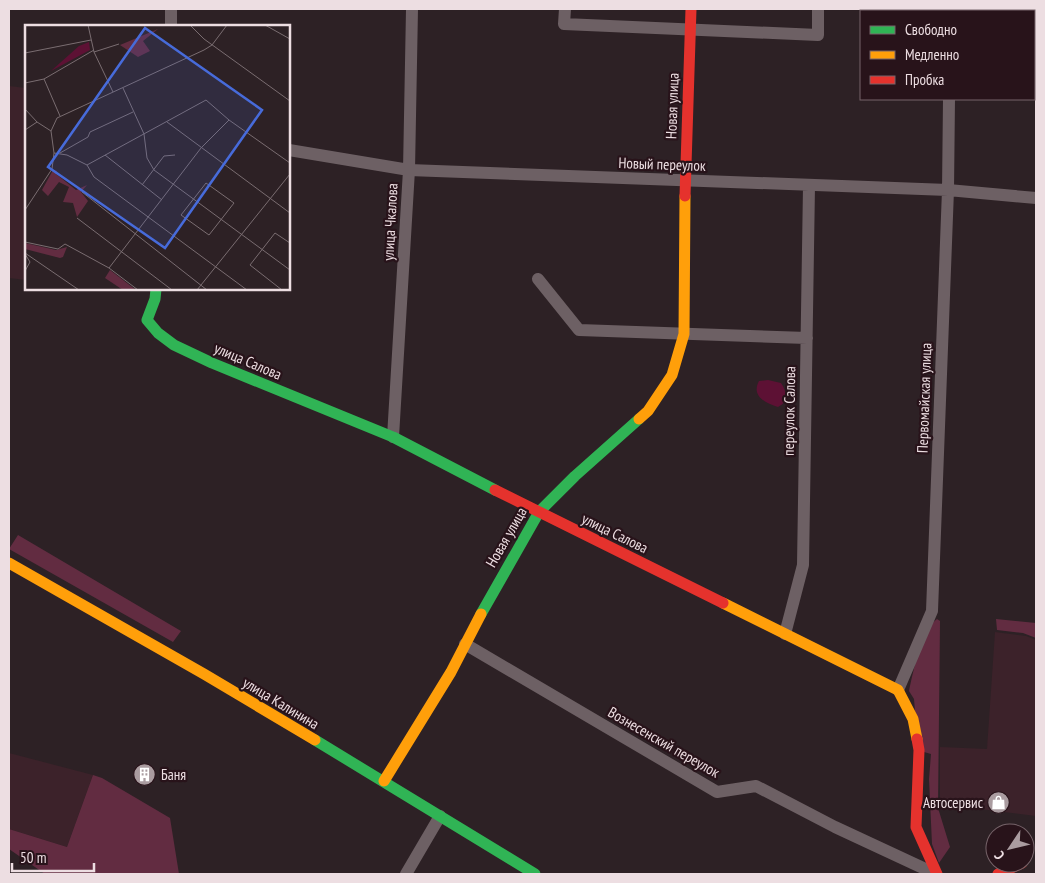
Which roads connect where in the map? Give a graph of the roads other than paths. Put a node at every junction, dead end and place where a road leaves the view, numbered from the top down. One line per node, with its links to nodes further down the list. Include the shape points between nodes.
1 (171, 9): 6 (street)
2 (412, 9): 10 (street, улица Чкалова)
3 (564, 9): 7 (street, via 564,24)
4 (691, 9): 7 (street, Новая улица)
5 (818, 9): 7 (street, via 818,35)
6 (171, 25)
7 (691, 28): 11 (street, Новая улица)
8 (949, 100): 13 (street, Первомайская улица)
9 (290, 150): 10 (street, Новый переулок)
10 (409, 170): 11 (street, Новый переулок); 19 (street, улица Чкалова)
11 (685, 182): 12 (street, Новый переулок); 17 (street, Новая улица)
12 (809, 186): 13 (street, Новый переулок); 18 (street, переулок Салова)
13 (948, 190): 14 (street, Новый переулок); 24 (street, Первомайская улица, via 932,611)
14 (1036, 198)
15 (538, 279): 17 (street, via 579,330)
16 (156, 290): 19 (street, улица Салова, via 147,320 174,345)
17 (684, 334): 18 (street); 20 (street, Новая улица, via 672,375 648,411 574,476)
18 (807, 338): 22 (street, переулок Салова, via 803,565)
19 (393, 437): 20 (street, улица Салова)
20 (539, 512): 22 (street, улица Салова); 23 (street, Новая улица)
21 (9, 563): 25 (street, улица Калинина)
22 (785, 634): 24 (street, улица Салова)
23 (465, 644): 25 (street, Новая улица); 29 (street, Вознесенский переулок, via 717,792 756,786 835,828)
24 (898, 690): 29 (street, via 913,719 919,750 916,827)
25 (384, 781): 26 (street, улица Калинина)
26 (440, 816): 27 (street); 28 (street, улица Калинина)
27 (406, 874)
28 (535, 874)
29 (936, 874)

